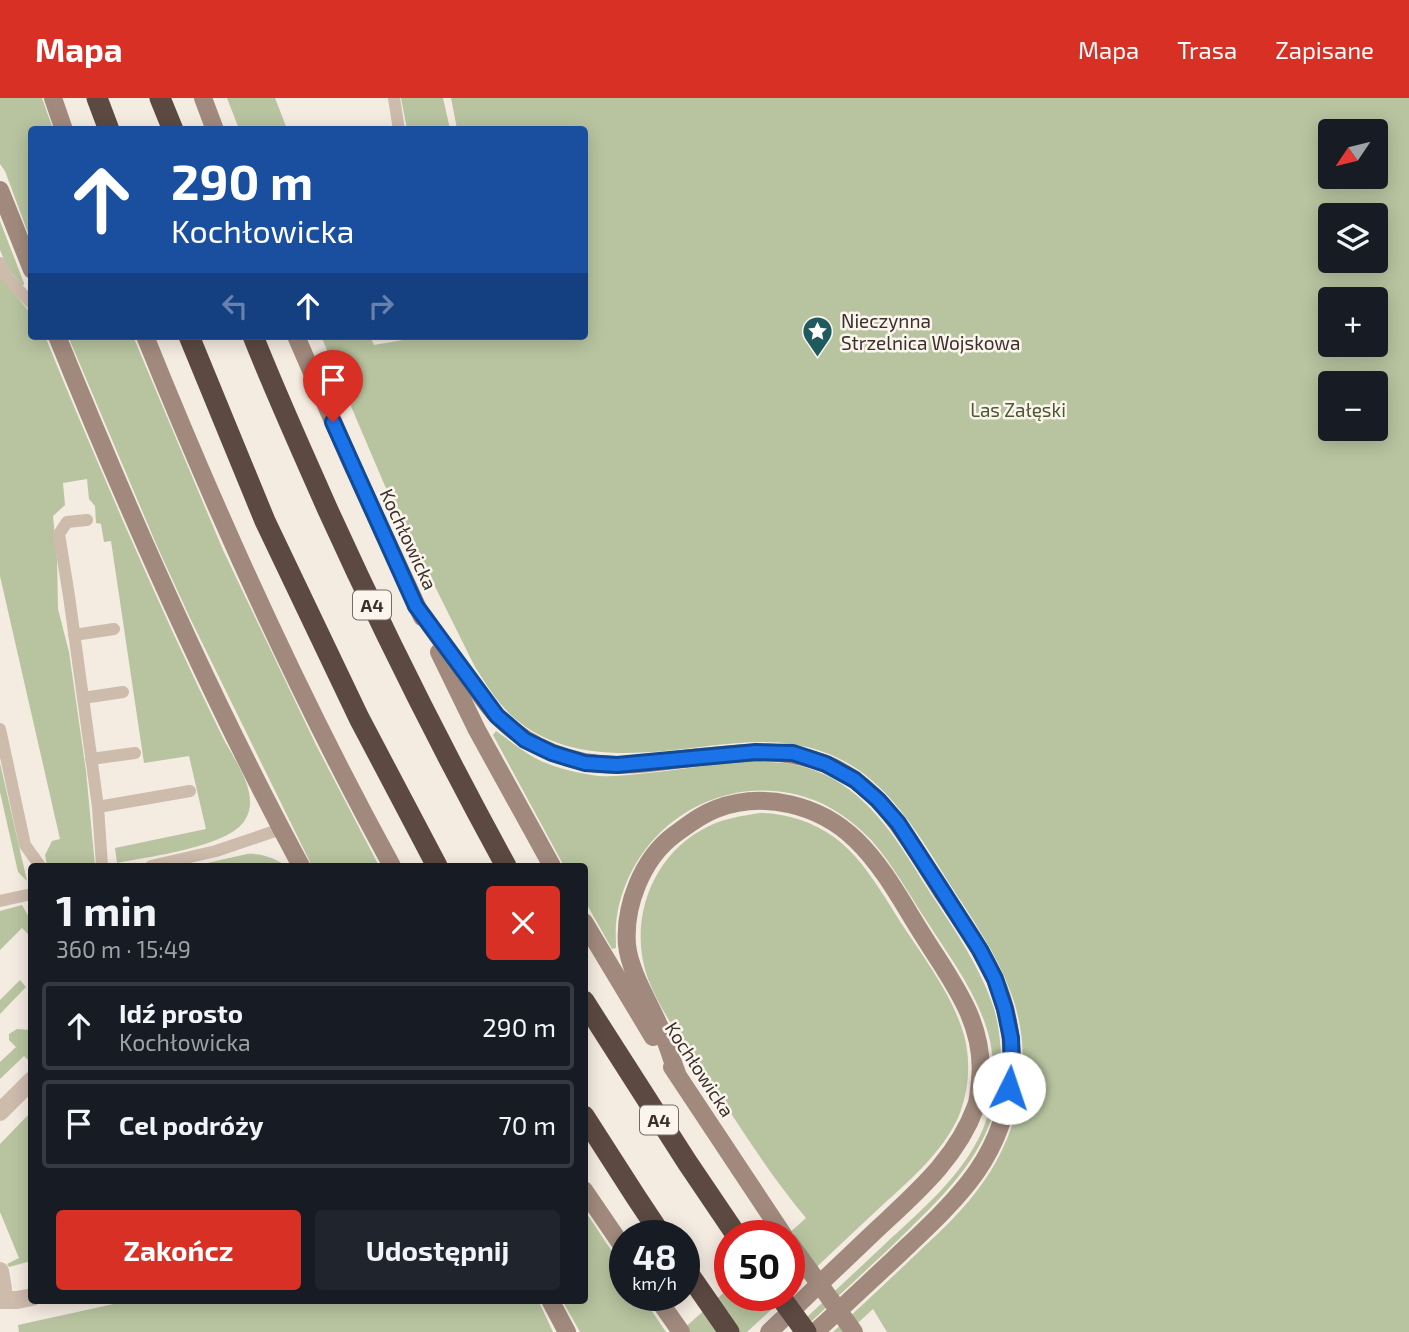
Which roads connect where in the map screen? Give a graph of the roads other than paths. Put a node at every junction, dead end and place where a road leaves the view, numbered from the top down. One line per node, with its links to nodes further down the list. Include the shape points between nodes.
1 (53, 98): 6 (main road)
2 (97, 98): 7 (highway)
3 (160, 98): 8 (highway)
4 (203, 98): 9 (main road)
5 (394, 98): 10 (lane)
6 (63, 126)
7 (108, 126)
8 (171, 126)
9 (214, 126)
10 (399, 126)
11 (0, 190): 12 (main road)
12 (28, 260)
13 (0, 263): 14 (lane)
14 (28, 300)
15 (59, 340): 31 (main road, via 155,566)
16 (147, 340): 36 (main road, via 230,538)
17 (191, 340): 37 (highway, via 265,521 359,718)
18 (255, 340): 38 (highway, A4, via 365,590)
19 (298, 340): 21 (main road, Kochłowicka)
20 (88, 520): 23 (lane, via 67,522 60,534)
21 (416, 606): 39 (main road, Kochłowicka); 66 (main road, via 497,716 525,740 552,753 585,763 617,765 756,752 793,753 855,780 898,823 980,950 995,979 1011,1038 1007,1110 970,1180)
22 (114, 629): 23 (lane)
23 (74, 635): 25 (lane)
24 (123, 692): 25 (lane)
25 (83, 698): 28 (lane)
26 (0, 729): 32 (lane, via 25,845)
27 (135, 753): 28 (lane)
28 (91, 759): 30 (lane)
29 (190, 791): 30 (lane)
30 (98, 807): 33 (lane)
31 (281, 829): 34 (lane); 35 (main road)
32 (38, 863)
33 (102, 863)
34 (164, 863)
35 (299, 863)
36 (390, 863)
37 (436, 863)
38 (504, 863)
39 (550, 863)
40 (28, 895): 41 (lane)
41 (0, 901)
42 (588, 929): 44 (main road, Kochłowicka)
43 (588, 1007): 50 (highway, A4)
44 (678, 1076): 51 (main road, Kochłowicka); 64 (main road, via 627,947 627,915 647,866 666,842 698,818 741,802 774,800 833,820 879,867 964,1001 978,1036 977,1103 963,1136 940,1169)
45 (28, 1084): 46 (street)
46 (0, 1112)
47 (588, 1122): 49 (highway)
48 (588, 1196): 52 (main road)
49 (651, 1220)
50 (726, 1220)
51 (775, 1220)
52 (609, 1227)
53 (805, 1264): 67 (main road, Kochłowicka, bridge)
54 (0, 1271): 57 (street, via 4,1289)
55 (700, 1290): 63 (highway)
56 (28, 1298): 57 (street)
57 (0, 1300)
58 (552, 1304): 62 (main road)
59 (666, 1311): 61 (main road)
60 (791, 1311): 65 (highway, bridge)
61 (680, 1331)
62 (568, 1332)
63 (730, 1332)
64 (769, 1332)
65 (806, 1332)
66 (816, 1332)
67 (854, 1332)

